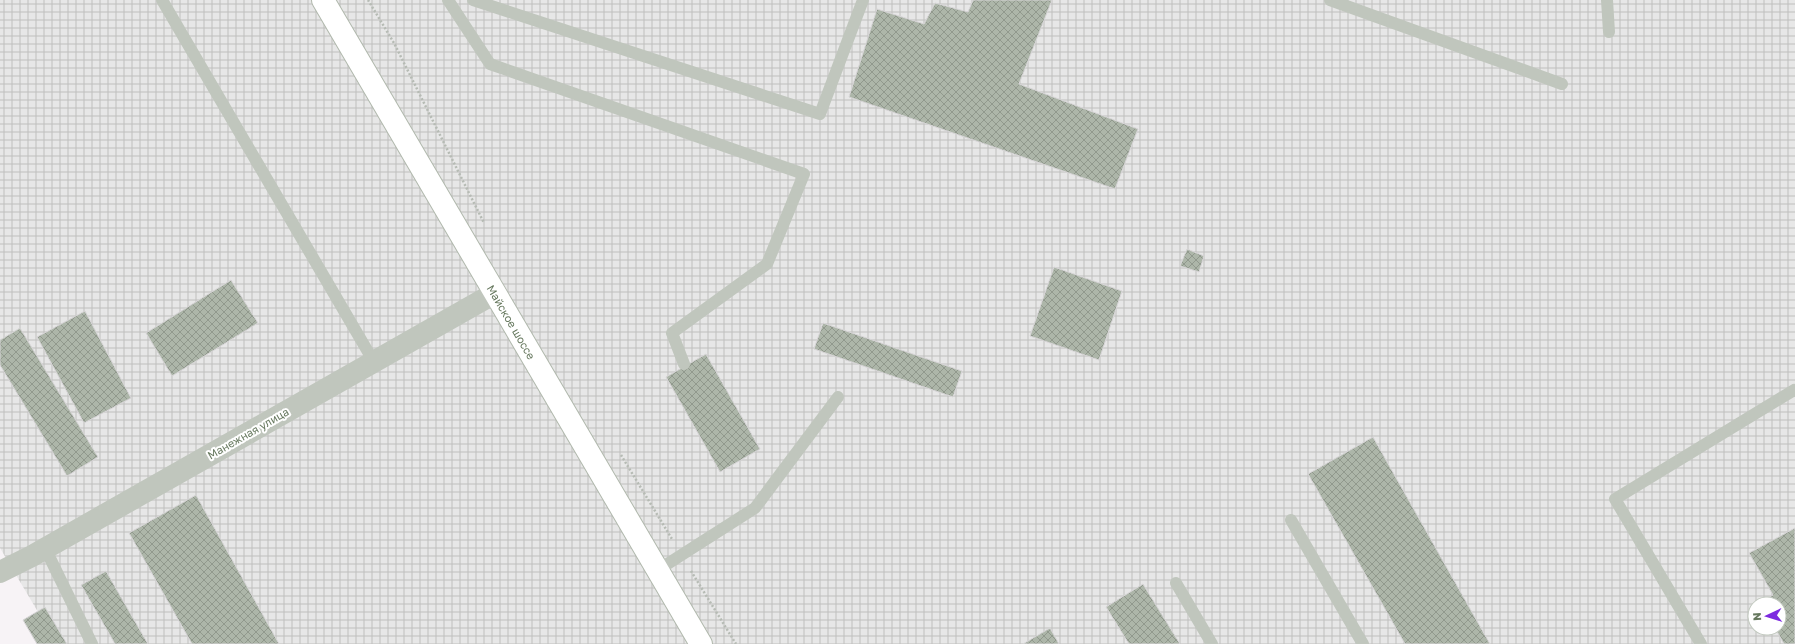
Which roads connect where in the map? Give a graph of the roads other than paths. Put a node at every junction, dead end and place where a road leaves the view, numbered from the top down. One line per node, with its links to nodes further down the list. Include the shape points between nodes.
1 (162, 0): 11 (lane)
2 (323, 0): 10 (street, Майское шоссе)
3 (448, 0): 12 (lane, via 490,64 804,174 767,264 672,333)
4 (473, 0): 5 (lane, via 820,114)
5 (863, 0)
6 (1330, 0): 9 (lane)
7 (1607, 0): 8 (lane)
8 (1609, 32)
9 (1562, 84)
10 (495, 293): 11 (street, Манежная улица); 17 (street, Майское шоссе)
11 (374, 362): 16 (street, Манежная улица)
12 (684, 364)
13 (1795, 391): 24 (lane, via 1614,499)
14 (838, 397): 17 (lane, via 756,508)
15 (1292, 520): 23 (lane)
16 (45, 548): 18 (street, Манежная улица); 20 (lane)
17 (658, 570): 21 (street, Майское шоссе)
18 (0, 572)
19 (1176, 583): 22 (lane)
20 (92, 644)
21 (701, 644)
22 (1212, 644)
23 (1363, 644)
24 (1702, 644)

